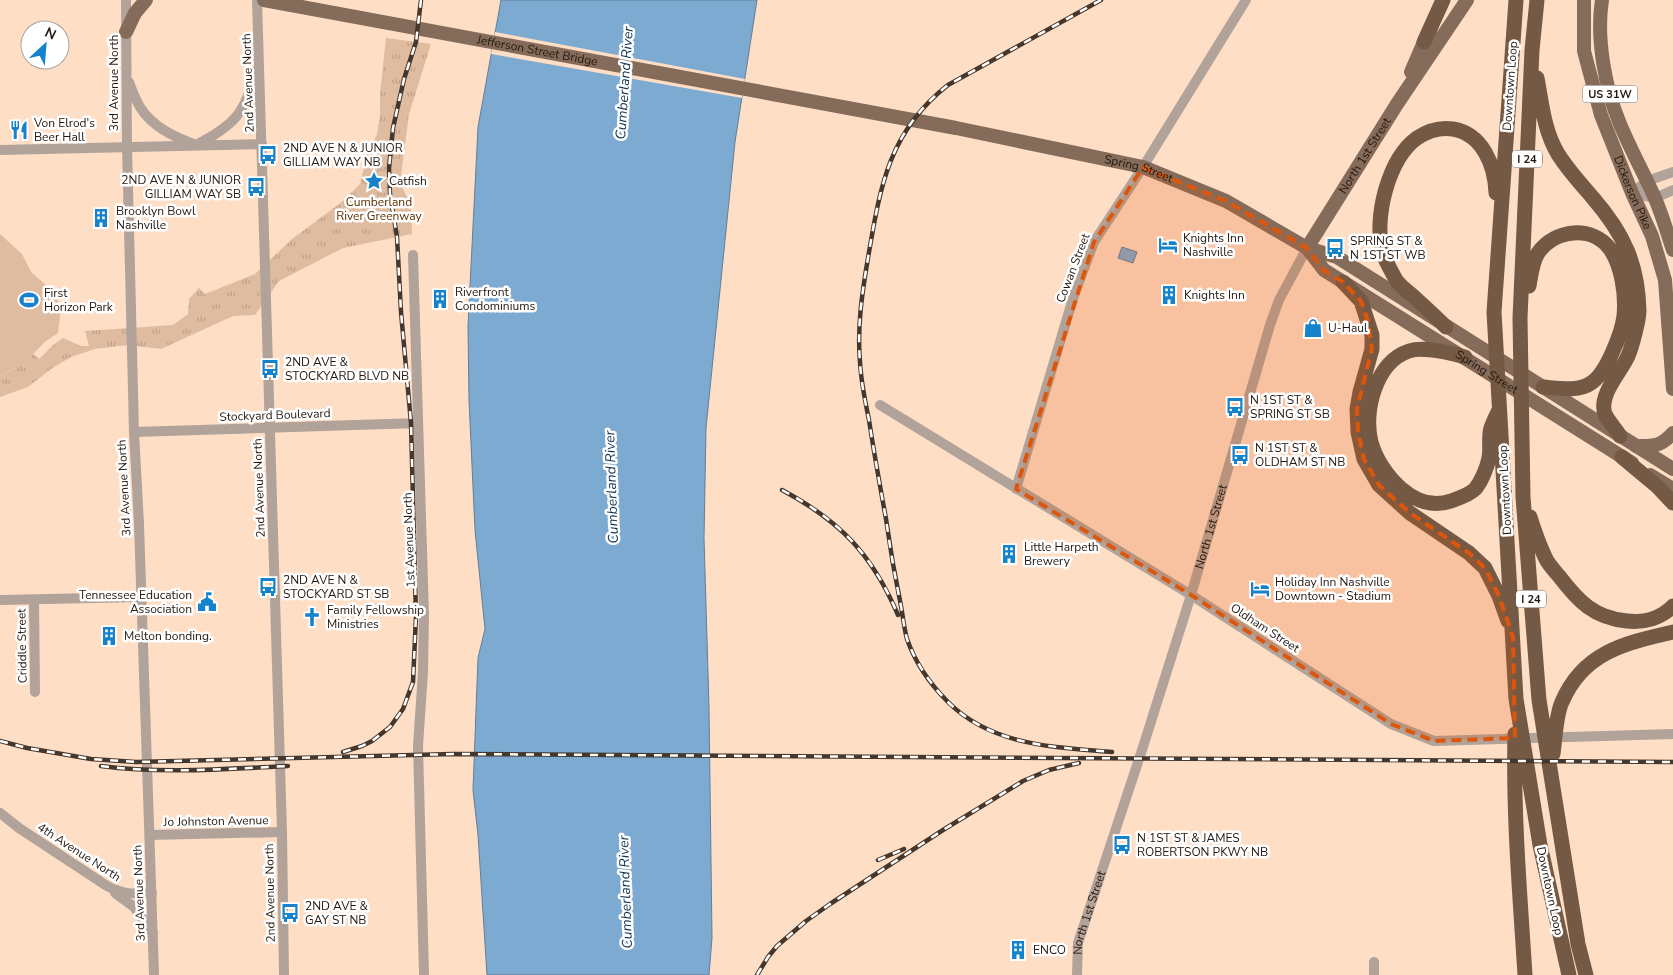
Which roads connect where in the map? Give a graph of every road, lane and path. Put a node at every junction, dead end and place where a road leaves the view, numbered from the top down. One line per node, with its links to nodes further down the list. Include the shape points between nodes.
1 (126, 0): 13 (street, 3rd Avenue North)
2 (146, 0): 13 (main road)
3 (257, 0): 16 (street, 2nd Avenue North)
4 (264, 0): 19 (main road, Jefferson Street Bridge)
5 (1246, 0): 24 (street, Cowan Street)
6 (1443, 0): 14 (highway)
7 (1450, 0): 14 (main road, North 1st Street)
8 (1467, 0): 18 (main road, North 1st Street)
9 (1516, 0): 30 (highway, Downtown Loop / I 24)
10 (1537, 0): 15 (highway, Downtown Loop / I 24)
11 (1584, 0): 28 (main road, Dickerson Pike / US 31W, via 1584,51 1601,115)
12 (1602, 0): 26 (main road, Dickerson Pike / US 31W, via 1602,60 1619,123)
13 (126, 32): 17 (street, 3rd Avenue North)
14 (1424, 42): 18 (main road, North 1st Street)
15 (1532, 50): 35 (highway, Downtown Loop / I 24); 46 (highway, via 1547,132 1558,154 1615,226 1636,275 1639,313 1629,355 1604,404 1605,414)
16 (259, 60): 20 (street, 2nd Avenue North); 21 (street, via 246,104 236,118 228,127)
17 (126, 75): 21 (street, via 140,107 150,120 176,138); 22 (street, 3rd Avenue North)
18 (1398, 102): 31 (main road, North 1st Street)
19 (956, 128): 24 (main road, Spring Street)
20 (262, 144): 21 (street); 43 (street, 2nd Avenue North)
21 (196, 145): 22 (street)
22 (127, 147): 23 (street); 44 (street, 3rd Avenue North)
23 (0, 150)
24 (1144, 167): 31 (main road, Spring Street, via 1226,201); 51 (street, Cowan Street, via 1094,242 1074,295)
25 (1673, 172): 26 (street)
26 (1646, 181): 28 (street); 29 (main road, Dickerson Pike / US 31W)
27 (1673, 190): 29 (street)
28 (1632, 193): 29 (street); 39 (main road, Dickerson Pike / US 31W, via 1652,236 1665,280)
29 (1655, 198): 32 (main road, Dickerson Pike / US 31W)
30 (1498, 238): 36 (highway, via 1495,182 1490,161 1480,145 1469,134 1442,128 1426,132 1416,139 1396,163 1388,182 1380,227 1383,253 1397,281); 41 (highway, Downtown Loop / I 24, via 1494,312)
31 (1307, 248): 34 (main road, Spring Street, via 1324,270); 36 (main road, Spring Street, via 1337,257); 55 (street, North 1st Street, via 1279,300 1270,325)
32 (1673, 250)
33 (412, 255): 42 (street, 1st Avenue North)
34 (1343, 282): 37 (main road, Spring Street); 61 (highway, via 1360,301 1372,335 1372,349 1357,409 1364,459 1379,485 1410,513 1469,552 1485,568)
35 (1520, 324): 38 (highway, via 1532,268 1538,253 1547,244 1561,236 1589,234 1610,249 1617,262 1624,302 1624,316 1612,354 1591,384 1572,390); 53 (highway, Downtown Loop / I 24)
36 (1446, 327): 38 (main road, Spring Street)
37 (1465, 357): 41 (highway, via 1442,351 1410,350 1393,359 1378,380 1372,400 1371,442 1392,481 1425,502 1442,504 1470,493 1481,479 1489,458 1490,429); 48 (main road, Spring Street)
38 (1543, 387): 46 (main road, Spring Street)
39 (1673, 389)
40 (880, 405): 51 (street, Oldham Street)
41 (1500, 407): 61 (highway, Downtown Loop / I 24)
42 (418, 423): 43 (street, Stockyard Boulevard); 75 (street, 1st Avenue North, via 424,615 418,746)
43 (270, 427): 44 (street, Stockyard Boulevard); 67 (street, 2nd Avenue North)
44 (134, 432): 56 (street, 3rd Avenue North)
45 (1673, 432): 47 (main road, via 1656,446)
46 (1620, 436): 47 (main road, Spring Street)
47 (1636, 446): 49 (main road, Spring Street)
48 (1622, 457): 50 (main road, Spring Street); 54 (highway)
49 (1673, 470): 50 (main road, via 1667,475)
50 (1651, 475): 52 (main road, Spring Street)
51 (1016, 489): 55 (street, Oldham Street)
52 (1673, 489)
53 (1523, 497): 59 (highway, via 1546,559 1583,604 1601,616 1637,622 1654,618); 65 (highway, Downtown Loop / I 24, via 1539,700)
54 (1673, 503)
55 (1191, 595): 64 (street, Oldham Street, via 1390,724 1434,741); 76 (street, North 1st Street, via 1078,942)
56 (141, 597): 58 (street); 68 (street, 3rd Avenue North)
57 (0, 600): 58 (street)
58 (34, 600): 62 (street, Criddle Street)
59 (1673, 606)
60 (1673, 632): 65 (highway, via 1610,650 1576,676 1561,703)
61 (1513, 637): 63 (highway, Downtown Loop / I 24)
62 (36, 692)
63 (1516, 699): 78 (highway, via 1516,845); 79 (highway, Downtown Loop / I 24, via 1540,845)
64 (1673, 734)
65 (1551, 768): 80 (highway, Downtown Loop / I 24, via 1578,944)
66 (0, 812): 69 (street, 4th Avenue North)
67 (282, 832): 68 (street, Jo Johnston Avenue); 74 (street, 2nd Avenue North)
68 (150, 835): 70 (street, 3rd Avenue North)
69 (107, 886): 70 (street, 4th Avenue North, via 127,894); 71 (street, via 134,907)
70 (152, 893): 71 (street, 3rd Avenue North)
71 (153, 933): 73 (street, 3rd Avenue North)
72 (1374, 962): 77 (street)
73 (154, 975)
74 (284, 975)
75 (424, 975)
76 (1077, 975)
77 (1374, 975)
78 (1526, 975)
79 (1569, 975)
80 (1586, 975)

